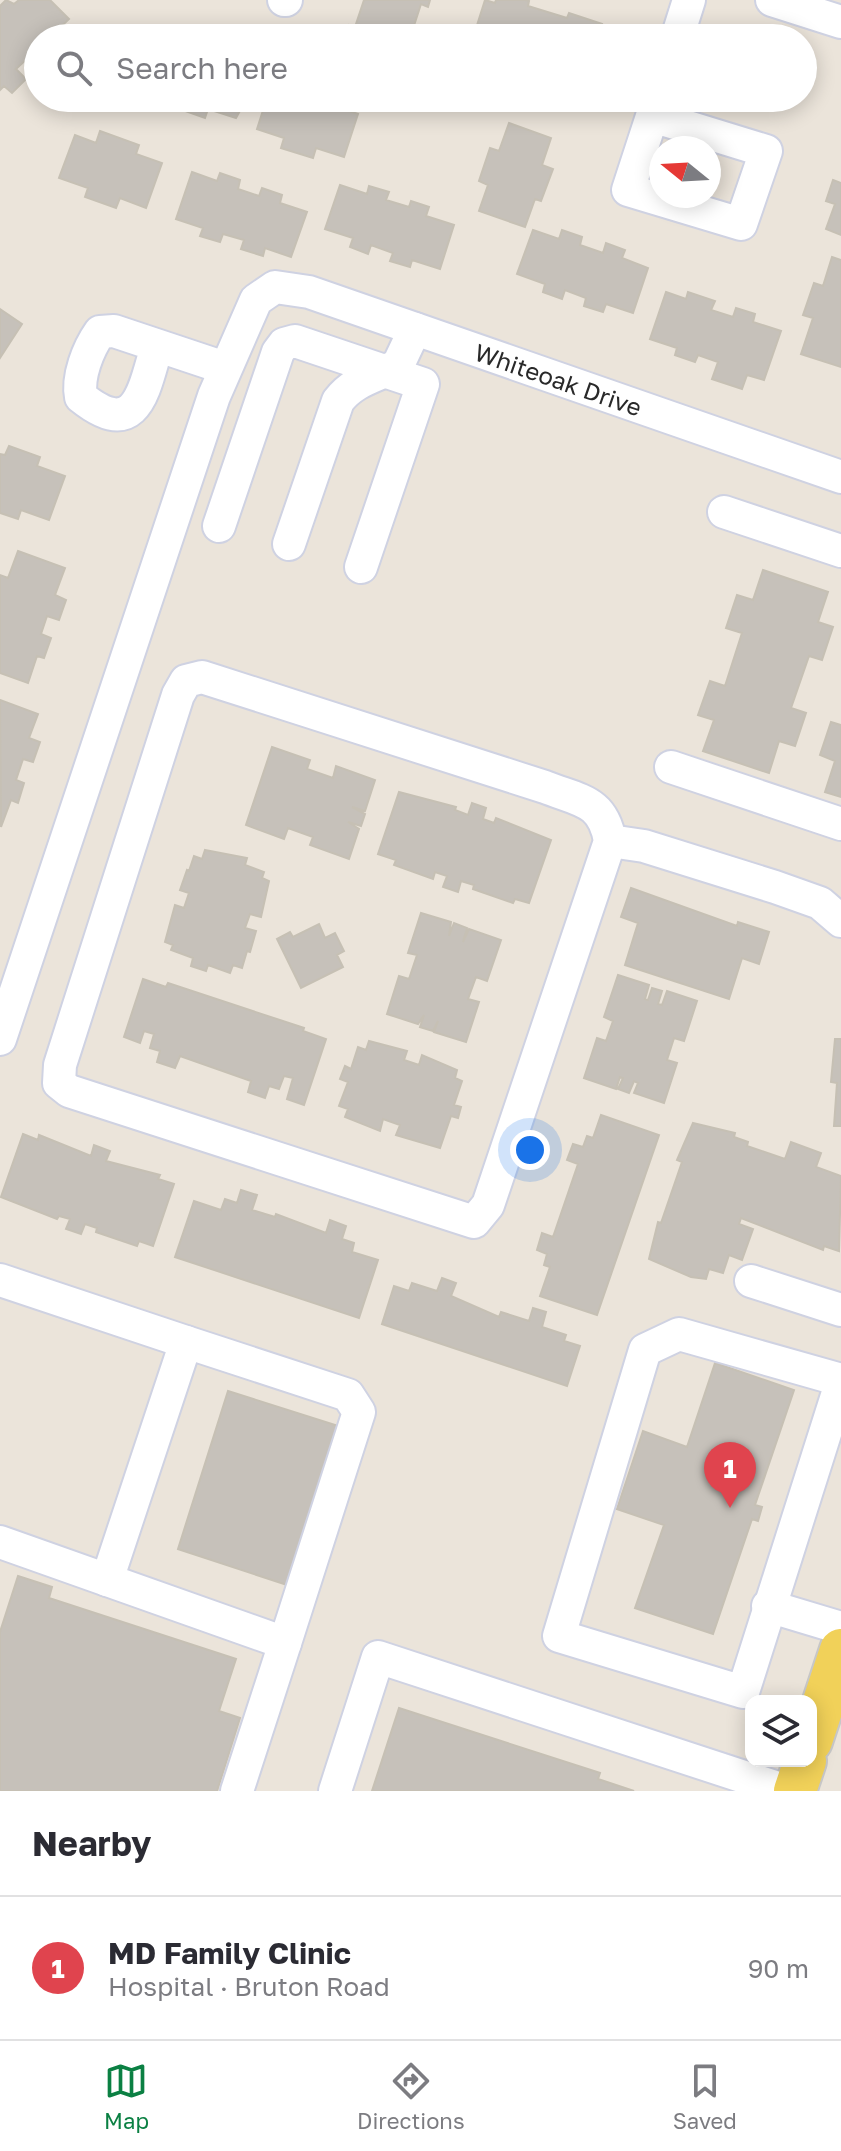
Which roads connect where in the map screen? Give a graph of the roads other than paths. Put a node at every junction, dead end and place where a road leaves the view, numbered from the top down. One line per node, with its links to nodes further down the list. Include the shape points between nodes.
1 (689, 0): 4 (lane)
2 (772, 0): 3 (lane)
3 (841, 22)
4 (681, 24)
5 (415, 329): 7 (lane, Whiteoak Drive, via 309,292 275,287 256,300); 8 (lane, via 398,365); 9 (lane, Whiteoak Drive)
6 (157, 346): 7 (lane)
7 (225, 368): 19 (lane)
8 (387, 371): 11 (lane, via 295,341 284,344); 12 (lane, via 347,388 338,401); 14 (lane, via 423,384)
9 (841, 477)
10 (724, 512): 13 (lane)
11 (219, 526)
12 (289, 544)
13 (841, 551)
14 (361, 567)
15 (671, 767): 16 (lane)
16 (841, 824)
17 (610, 841): 17 (lane, via 488,1205 474,1222 69,1091 59,1083 60,1065 186,681 222,681 557,792 595,807 606,818); 18 (lane, via 644,846 775,887 820,903)
18 (841, 921)
19 (0, 1039)
20 (0, 1280): 23 (lane)
21 (751, 1281): 22 (lane)
22 (841, 1310)
23 (186, 1342): 27 (lane); 30 (lane, via 348,1395 359,1412)
24 (841, 1382): 25 (lane); 28 (lane, via 679,1334 645,1350 559,1636 743,1692)
25 (829, 1461): 28 (lane)
26 (0, 1542): 27 (lane)
27 (107, 1580): 30 (lane)
28 (768, 1606): 29 (lane)
29 (841, 1628)
30 (285, 1643): 35 (lane)
31 (841, 1650): 32 (main road)
32 (817, 1723)
33 (803, 1767): 38 (main road)
34 (717, 1780): 36 (lane, via 378,1657); 37 (lane)
35 (237, 1791)
36 (335, 1791)
37 (787, 1791)
38 (795, 1791)

